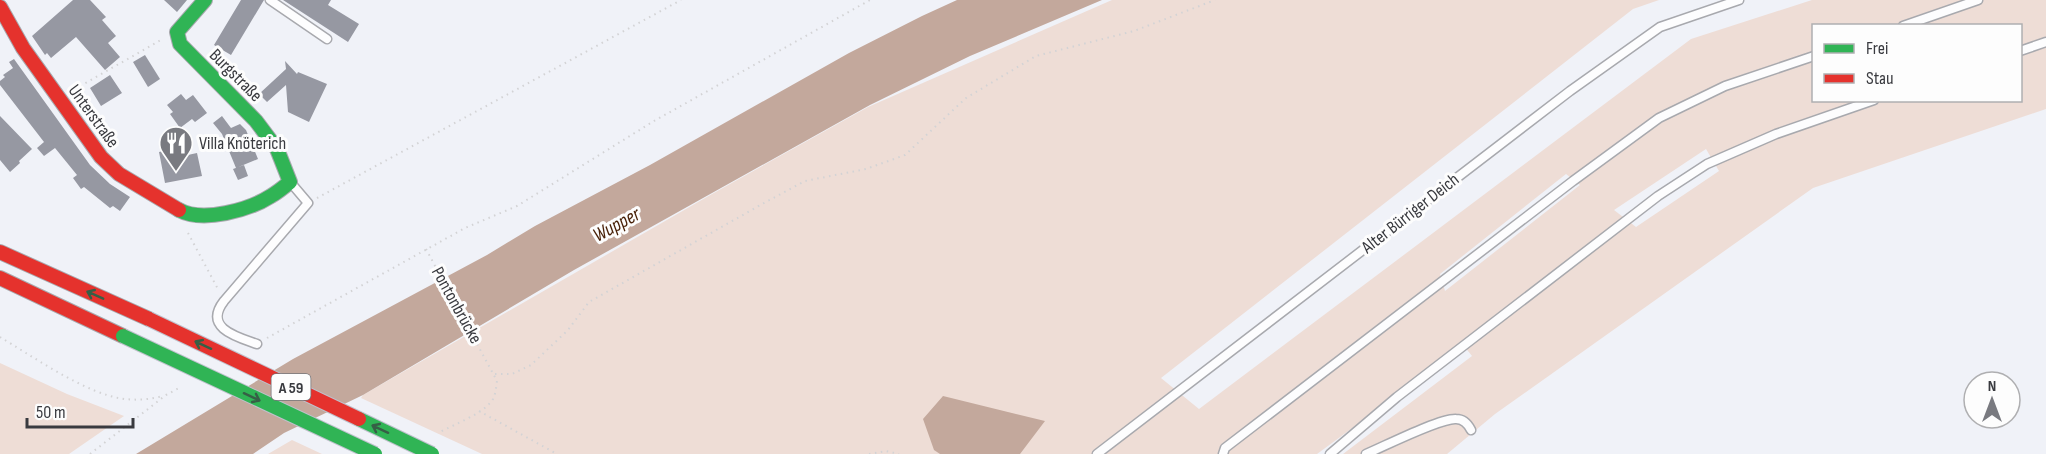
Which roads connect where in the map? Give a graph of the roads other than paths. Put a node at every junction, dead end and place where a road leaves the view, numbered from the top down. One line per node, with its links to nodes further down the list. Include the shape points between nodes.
1 (205, 0): 12 (main road, Burgstraße, via 177,32 180,44 256,121 277,149)
2 (270, 0): 7 (lane)
3 (1739, 0): 19 (lane, Alter Bürriger Deich, via 1659,27)
4 (1978, 0): 6 (lane)
5 (0, 7): 12 (main road, Unterstraße, via 101,157 137,186 187,214 208,216 262,201)
6 (1909, 24)
7 (327, 39)
8 (2046, 42): 9 (lane)
9 (2022, 50)
10 (1812, 57): 20 (lane, via 1725,86 1659,118 1225,448)
11 (1868, 102): 21 (lane, via 1776,134 1707,164 1658,196 1405,391)
12 (290, 182): 15 (lane, via 308,203 224,301 217,315 223,329)
13 (0, 252): 18 (main road, A 59, one-way to 13, bridge)
14 (0, 278): 17 (main road, A 59, one-way to 17, bridge)
15 (257, 344)
16 (1471, 430): 22 (lane, via 1458,419 1444,421)
17 (375, 454)
18 (432, 454)
19 (1097, 454)
20 (1223, 454)
21 (1330, 454)
22 (1366, 454)

